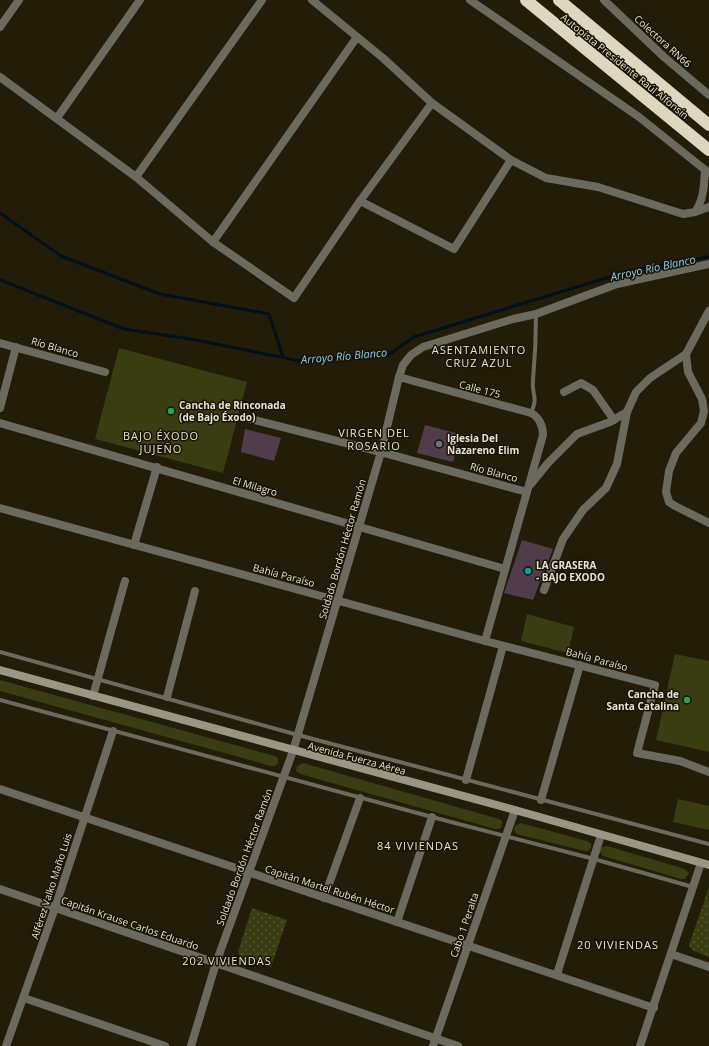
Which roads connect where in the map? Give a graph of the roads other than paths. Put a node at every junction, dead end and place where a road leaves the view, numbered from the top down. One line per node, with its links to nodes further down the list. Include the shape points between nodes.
1 (19, 0): 9 (street)
2 (140, 0): 14 (street)
3 (262, 0): 19 (street)
4 (312, 0): 10 (street)
5 (470, 0): 18 (street, via 639,117)
6 (526, 0): 16 (highway, Autopista Presidente Raúl Alfonsín)
7 (559, 0): 15 (highway, Autopista Presidente Raúl Alfonsín)
8 (604, 0): 12 (street, Colectora RN66, via 664,57)
9 (0, 27)
10 (357, 37): 13 (street); 23 (street)
11 (0, 77): 14 (street)
12 (709, 95)
13 (432, 103): 17 (street); 20 (street)
14 (57, 118): 19 (street)
15 (709, 125)
16 (709, 150)
17 (511, 160): 20 (street, via 454,249); 22 (street, via 546,178 615,191 683,214)
18 (707, 171): 22 (street, via 700,204)
19 (136, 177): 23 (street)
20 (360, 201): 23 (street, via 294,298)
21 (709, 207): 22 (street)
22 (695, 212)
23 (213, 242)
24 (709, 264): 26 (street, Soldado Bordón Héctor Ramón, via 617,284)
25 (709, 311): 29 (street)
26 (536, 314): 31 (street, Soldado Bordón Héctor Ramón, via 423,347 411,355); 35 (lane, via 533,381 536,402)
27 (0, 343): 28 (street, Río Blanco)
28 (16, 347): 30 (street, Río Blanco); 33 (street)
29 (686, 354): 34 (street, via 645,383 636,392); 43 (street, via 688,372 702,399 704,411 701,423 676,453 669,471 666,492 669,502)
30 (106, 372)
31 (398, 377): 35 (street, Calle 175); 39 (street, Soldado Bordón Héctor Ramón)
32 (564, 392): 37 (street, via 581,383 593,390)
33 (0, 408)
34 (627, 412): 37 (street); 48 (street, via 622,447 606,488 583,510 563,539)
35 (531, 413): 41 (street, via 536,415 543,428 543,435)
36 (247, 418): 39 (street, Río Blanco)
37 (614, 420): 41 (street, via 577,434 548,463)
38 (0, 423): 40 (street, El Milagro)
39 (381, 452): 41 (street, Río Blanco); 44 (street, Soldado Bordón Héctor Ramón)
40 (157, 468): 44 (street, El Milagro); 45 (street)
41 (528, 489): 46 (street)
42 (0, 508): 45 (street, Bahía Paraíso)
43 (709, 523)
44 (359, 526): 46 (street, El Milagro); 50 (street, Soldado Bordón Héctor Ramón)
45 (134, 545): 50 (street, Bahía Paraíso)
46 (505, 569): 51 (street)
47 (125, 581): 56 (street)
48 (544, 590)
49 (195, 591): 58 (street)
50 (337, 600): 51 (street, Bahía Paraíso); 61 (street, Soldado Bordón Héctor Ramón)
51 (485, 641): 52 (street, Bahía Paraíso)
52 (503, 646): 54 (street, Bahía Paraíso); 65 (street)
53 (0, 652): 56 (lane)
54 (580, 665): 63 (street, Bahía Paraíso, via 655,685 637,752 680,761); 68 (street)
55 (0, 670): 57 (main road, Avenida Fuerza Aérea)
56 (98, 680): 57 (street); 58 (lane)
57 (93, 696): 62 (main road, Avenida Fuerza Aérea)
58 (167, 697): 61 (lane)
59 (0, 700): 60 (lane)
60 (113, 731): 64 (lane); 70 (street, Alférez Valko Maño Luis)
61 (298, 735): 62 (street, Soldado Bordón Héctor Ramón); 65 (lane)
62 (293, 751): 64 (street, Soldado Bordón Héctor Ramón); 69 (main road, Avenida Fuerza Aérea)
63 (709, 772)
64 (284, 777): 67 (lane); 77 (street, Soldado Bordón Héctor Ramón)
65 (466, 780): 68 (lane)
66 (0, 789): 70 (street, Capitán Martel Rubén Héctor)
67 (360, 798): 71 (lane); 80 (street)
68 (541, 800): 74 (lane)
69 (515, 810): 72 (main road, Avenida Fuerza Aérea); 73 (street, Cabo 1 Peralta)
70 (85, 817): 77 (street, Capitán Martel Rubén Héctor); 81 (street, Alférez Valko Maño Luis)
71 (432, 817): 73 (lane); 82 (street)
72 (601, 835): 75 (street); 76 (main road, Avenida Fuerza Aérea)
73 (505, 837): 75 (lane); 83 (street, Cabo 1 Peralta)
74 (709, 844)
75 (594, 859): 78 (lane); 87 (street)
76 (705, 864): 78 (street)
77 (249, 872): 80 (street, Capitán Martel Rubén Héctor); 85 (street, Soldado Bordón Héctor Ramón)
78 (693, 887): 84 (street)
79 (0, 889): 81 (street, Capitán Krause Carlos Eduardo)
80 (324, 898): 82 (street, Capitán Martel Rubén Héctor)
81 (55, 908): 85 (street, Capitán Krause Carlos Eduardo); 88 (street, Alférez Valko Maño Luis)
82 (396, 922): 83 (street, Capitán Martel Rubén Héctor)
83 (468, 946): 87 (street, Capitán Martel Rubén Héctor); 90 (street, Cabo 1 Peralta)
84 (671, 954): 86 (street); 89 (street)
85 (216, 963): 90 (street, Capitán Krause Carlos Eduardo); 93 (street, Soldado Bordón Héctor Ramón)
86 (709, 967)
87 (557, 974): 89 (street, Capitán Martel Rubén Héctor)
88 (24, 998): 91 (street, Alférez Valko Maño Luis); 92 (street)
89 (654, 1008): 95 (street)
90 (435, 1042): 94 (street, Capitán Krause Carlos Eduardo)
91 (6, 1046)
92 (166, 1046)
93 (191, 1046)
94 (458, 1046)
95 (640, 1046)

